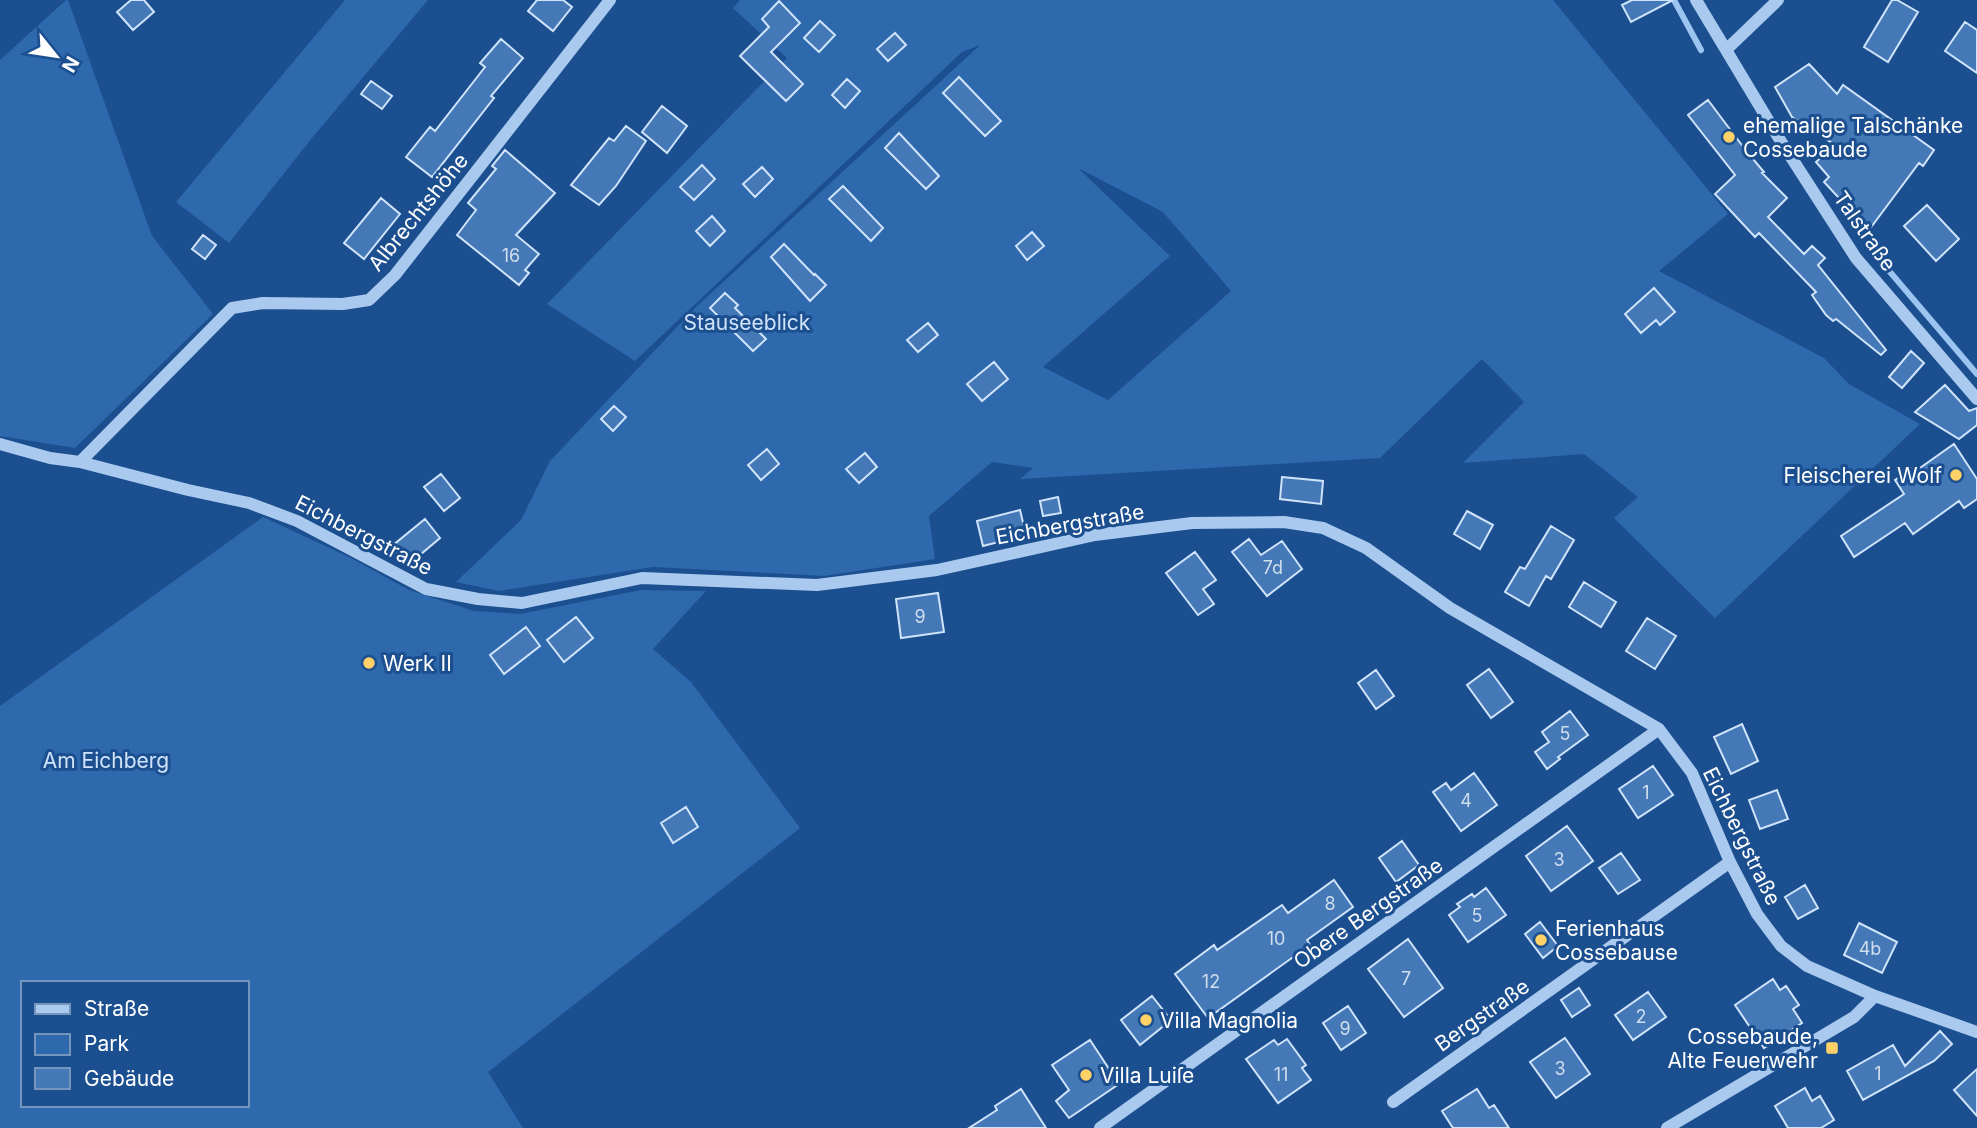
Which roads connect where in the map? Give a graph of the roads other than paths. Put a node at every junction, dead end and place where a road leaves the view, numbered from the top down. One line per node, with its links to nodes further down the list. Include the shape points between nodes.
1 (610, 0): 7 (street, Albrechtshöhe, via 395,275 369,300 232,308)
2 (1696, 0): 4 (street, Talstraße)
3 (1778, 0): 4 (street)
4 (1727, 49): 5 (street, Talstraße, via 1856,258)
5 (1977, 399)
6 (0, 444): 7 (street, Eichbergstraße)
7 (80, 462): 8 (street, Eichbergstraße, via 285,516 426,589 522,603 642,578 817,584 937,570 1095,535 1192,523 1284,522 1323,528 1366,548 1450,608)
8 (1659, 729): 9 (street, Eichbergstraße, via 1692,773); 13 (street, Obere Bergstraße)
9 (1730, 862): 10 (street, Eichbergstraße, via 1757,914 1781,946 1807,966); 12 (street, Bergstraße)
10 (1875, 996): 11 (street, Eichbergstraße); 14 (street, via 1854,1017)
11 (1977, 1032)
12 (1393, 1102)
13 (1100, 1128)
14 (1667, 1128)

